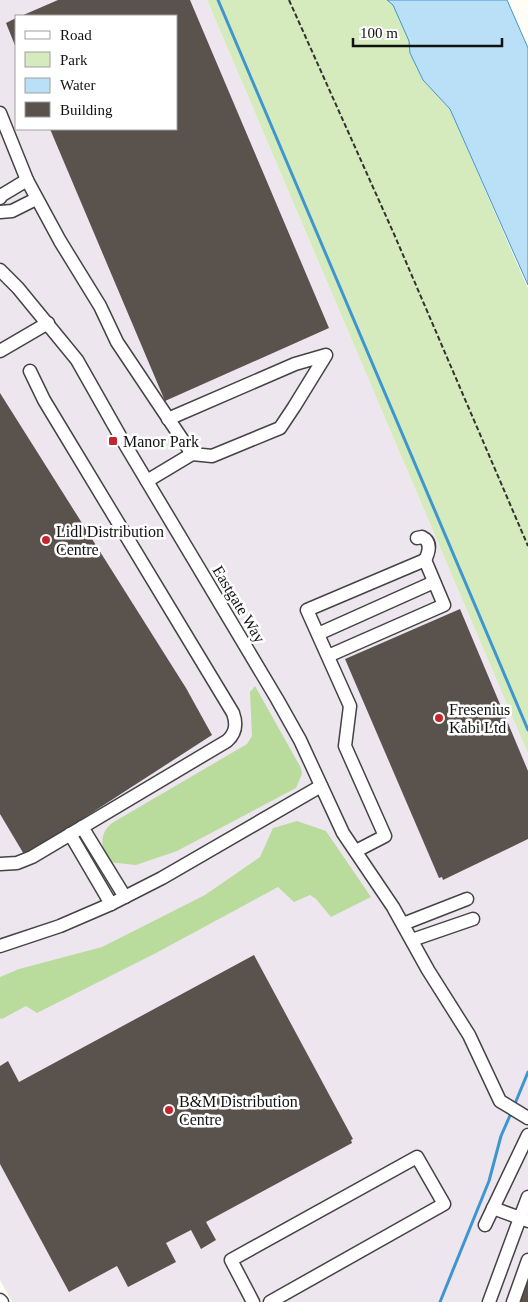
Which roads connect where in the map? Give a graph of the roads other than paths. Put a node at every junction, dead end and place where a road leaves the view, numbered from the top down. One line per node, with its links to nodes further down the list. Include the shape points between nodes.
1 (0, 113): 2 (street)
2 (27, 180): 3 (street); 4 (street)
3 (0, 198)
4 (36, 199): 5 (street, via 12,211); 10 (street, via 100,306 117,342)
5 (0, 212)
6 (0, 270): 7 (street, Eastgate Way)
7 (48, 323): 8 (street); 12 (street, Eastgate Way, via 77,360)
8 (0, 351)
9 (30, 371): 19 (street, via 44,400 236,724 227,741)
10 (168, 419): 11 (street); 11 (street, via 295,364 326,355 280,428 212,456)
11 (192, 454): 12 (street)
12 (147, 481): 18 (street, Eastgate Way, via 277,699)
13 (417, 538): 14 (street, via 426,539 430,551)
14 (426, 560): 15 (street); 16 (street, via 307,610)
15 (434, 582): 16 (street); 17 (street, via 444,605)
16 (318, 634): 17 (street)
17 (328, 656): 21 (street, via 350,706 345,746 385,836)
18 (321, 786): 21 (street, Eastgate Way, via 343,833); 23 (street)
19 (82, 827): 20 (street); 23 (street)
20 (70, 834): 22 (street, via 24,861); 25 (street)
21 (356, 851): 27 (street, Eastgate Way)
22 (0, 864)
23 (125, 897): 25 (street)
24 (467, 899): 27 (street)
25 (111, 904): 29 (street, via 60,926)
26 (472, 919): 28 (street)
27 (403, 924): 28 (street, Eastgate Way)
28 (412, 940): 30 (street, Eastgate Way, via 469,1035 500,1101)
29 (0, 946)
30 (528, 1118)
31 (528, 1134): 33 (street)
32 (528, 1197): 34 (street)
33 (493, 1208): 34 (street); 35 (street)
34 (524, 1219): 39 (street)
35 (485, 1225)
36 (528, 1260): 40 (street)
37 (253, 1302): 38 (street, via 231,1260 417,1156 444,1204)
38 (270, 1302)
39 (489, 1302)
40 (513, 1302)

